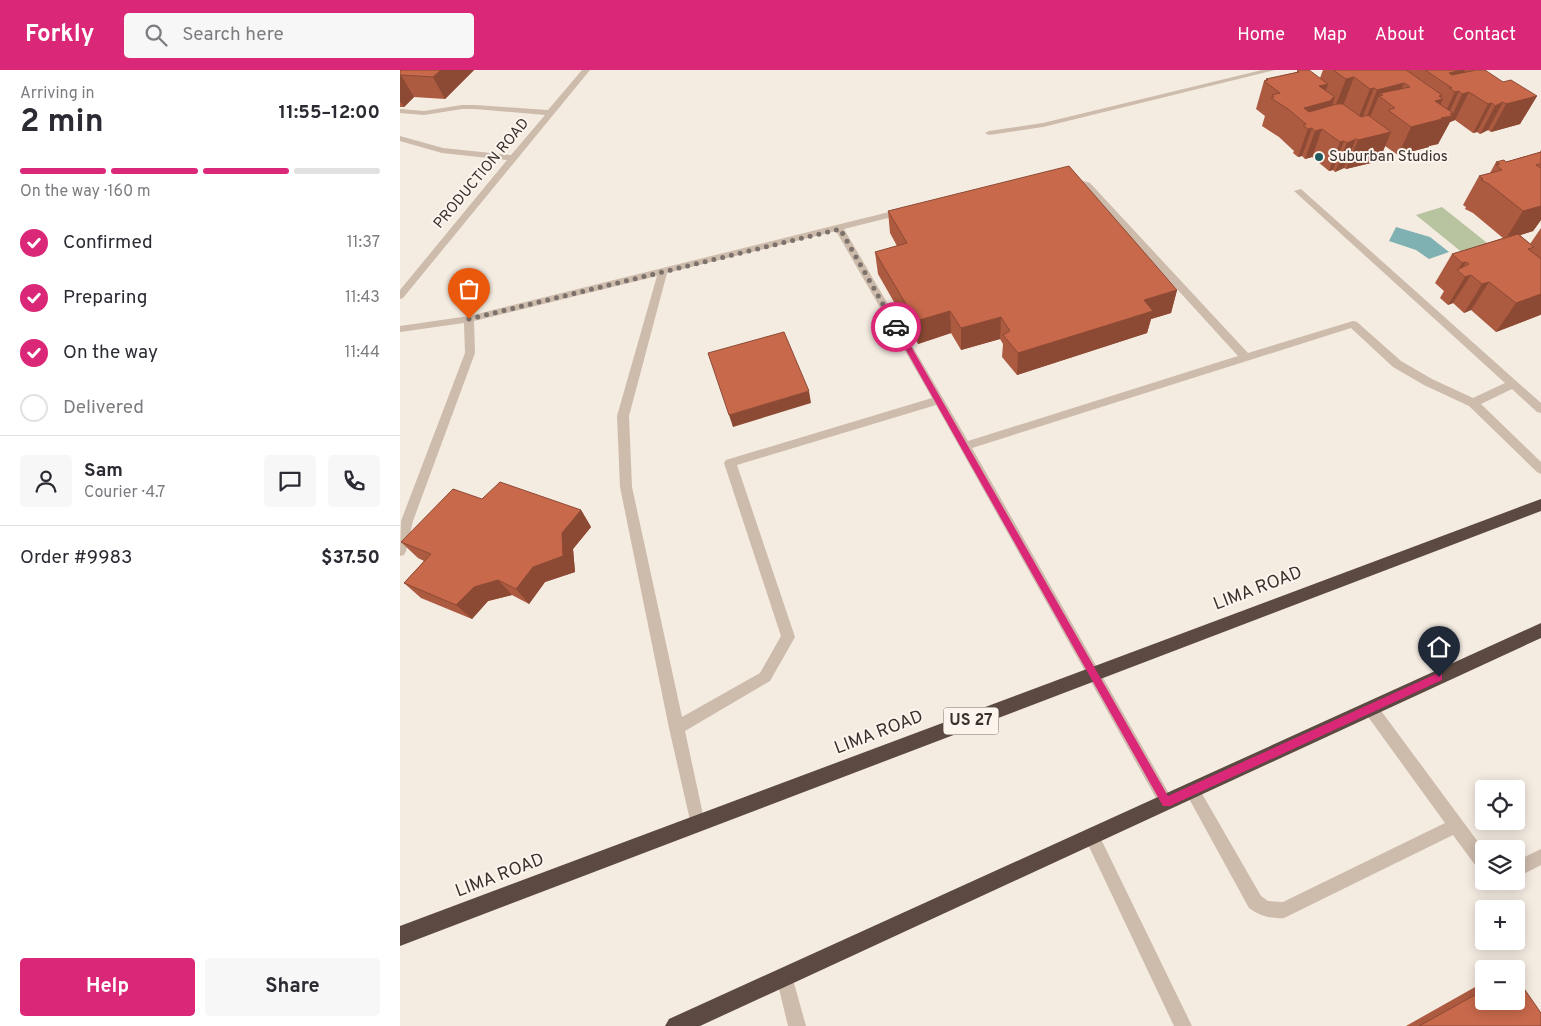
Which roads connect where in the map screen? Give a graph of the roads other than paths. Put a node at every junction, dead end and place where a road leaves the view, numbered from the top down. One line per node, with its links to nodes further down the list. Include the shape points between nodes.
1 (586, 70): 4 (street, PRODUCTION ROAD)
2 (1271, 70): 5 (street, via 1043,125)
3 (400, 111): 4 (street, via 424,113 468,107)
4 (550, 113): 7 (street, PRODUCTION ROAD)
5 (989, 133)
6 (400, 138): 7 (street, via 442,150)
7 (512, 158): 13 (street, PRODUCTION ROAD)
8 (1057, 175): 16 (street, via 1087,185)
9 (1298, 192): 17 (street)
10 (916, 208): 11 (street)
11 (840, 229): 12 (street); 18 (street)
12 (663, 271): 14 (street); 28 (street, via 623,416 626,487)
13 (400, 296)
14 (469, 319): 15 (street); 24 (street, via 470,353 407,521)
15 (400, 329)
16 (1246, 358): 19 (street, via 1353,324 1397,364); 21 (street)
17 (1513, 384): 19 (street); 20 (street)
18 (938, 400): 21 (street); 28 (street, via 730,463 788,637 765,677)
19 (1473, 403): 22 (street)
20 (1541, 408)
21 (964, 446): 26 (street)
22 (1541, 469)
23 (1541, 505): 26 (highway, LIMA ROAD / US 27)
24 (400, 551)
25 (1541, 630): 27 (highway)
26 (1093, 674): 30 (street); 31 (highway, LIMA ROAD / US 27)
27 (1371, 708): 29 (highway); 32 (street)
28 (676, 728): 31 (street)
29 (1192, 790): 30 (highway); 32 (street, via 1255,902 1272,911 1284,910)
30 (1166, 802): 33 (highway)
31 (697, 824): 37 (highway, LIMA ROAD / US 27)
32 (1456, 826): 34 (street)
33 (1092, 836): 38 (highway); 41 (street)
34 (1475, 852)
35 (1541, 857): 36 (street)
36 (1525, 865)
37 (400, 936)
38 (784, 976): 39 (highway); 40 (street)
39 (676, 1026)
40 (798, 1026)
41 (1183, 1026)

